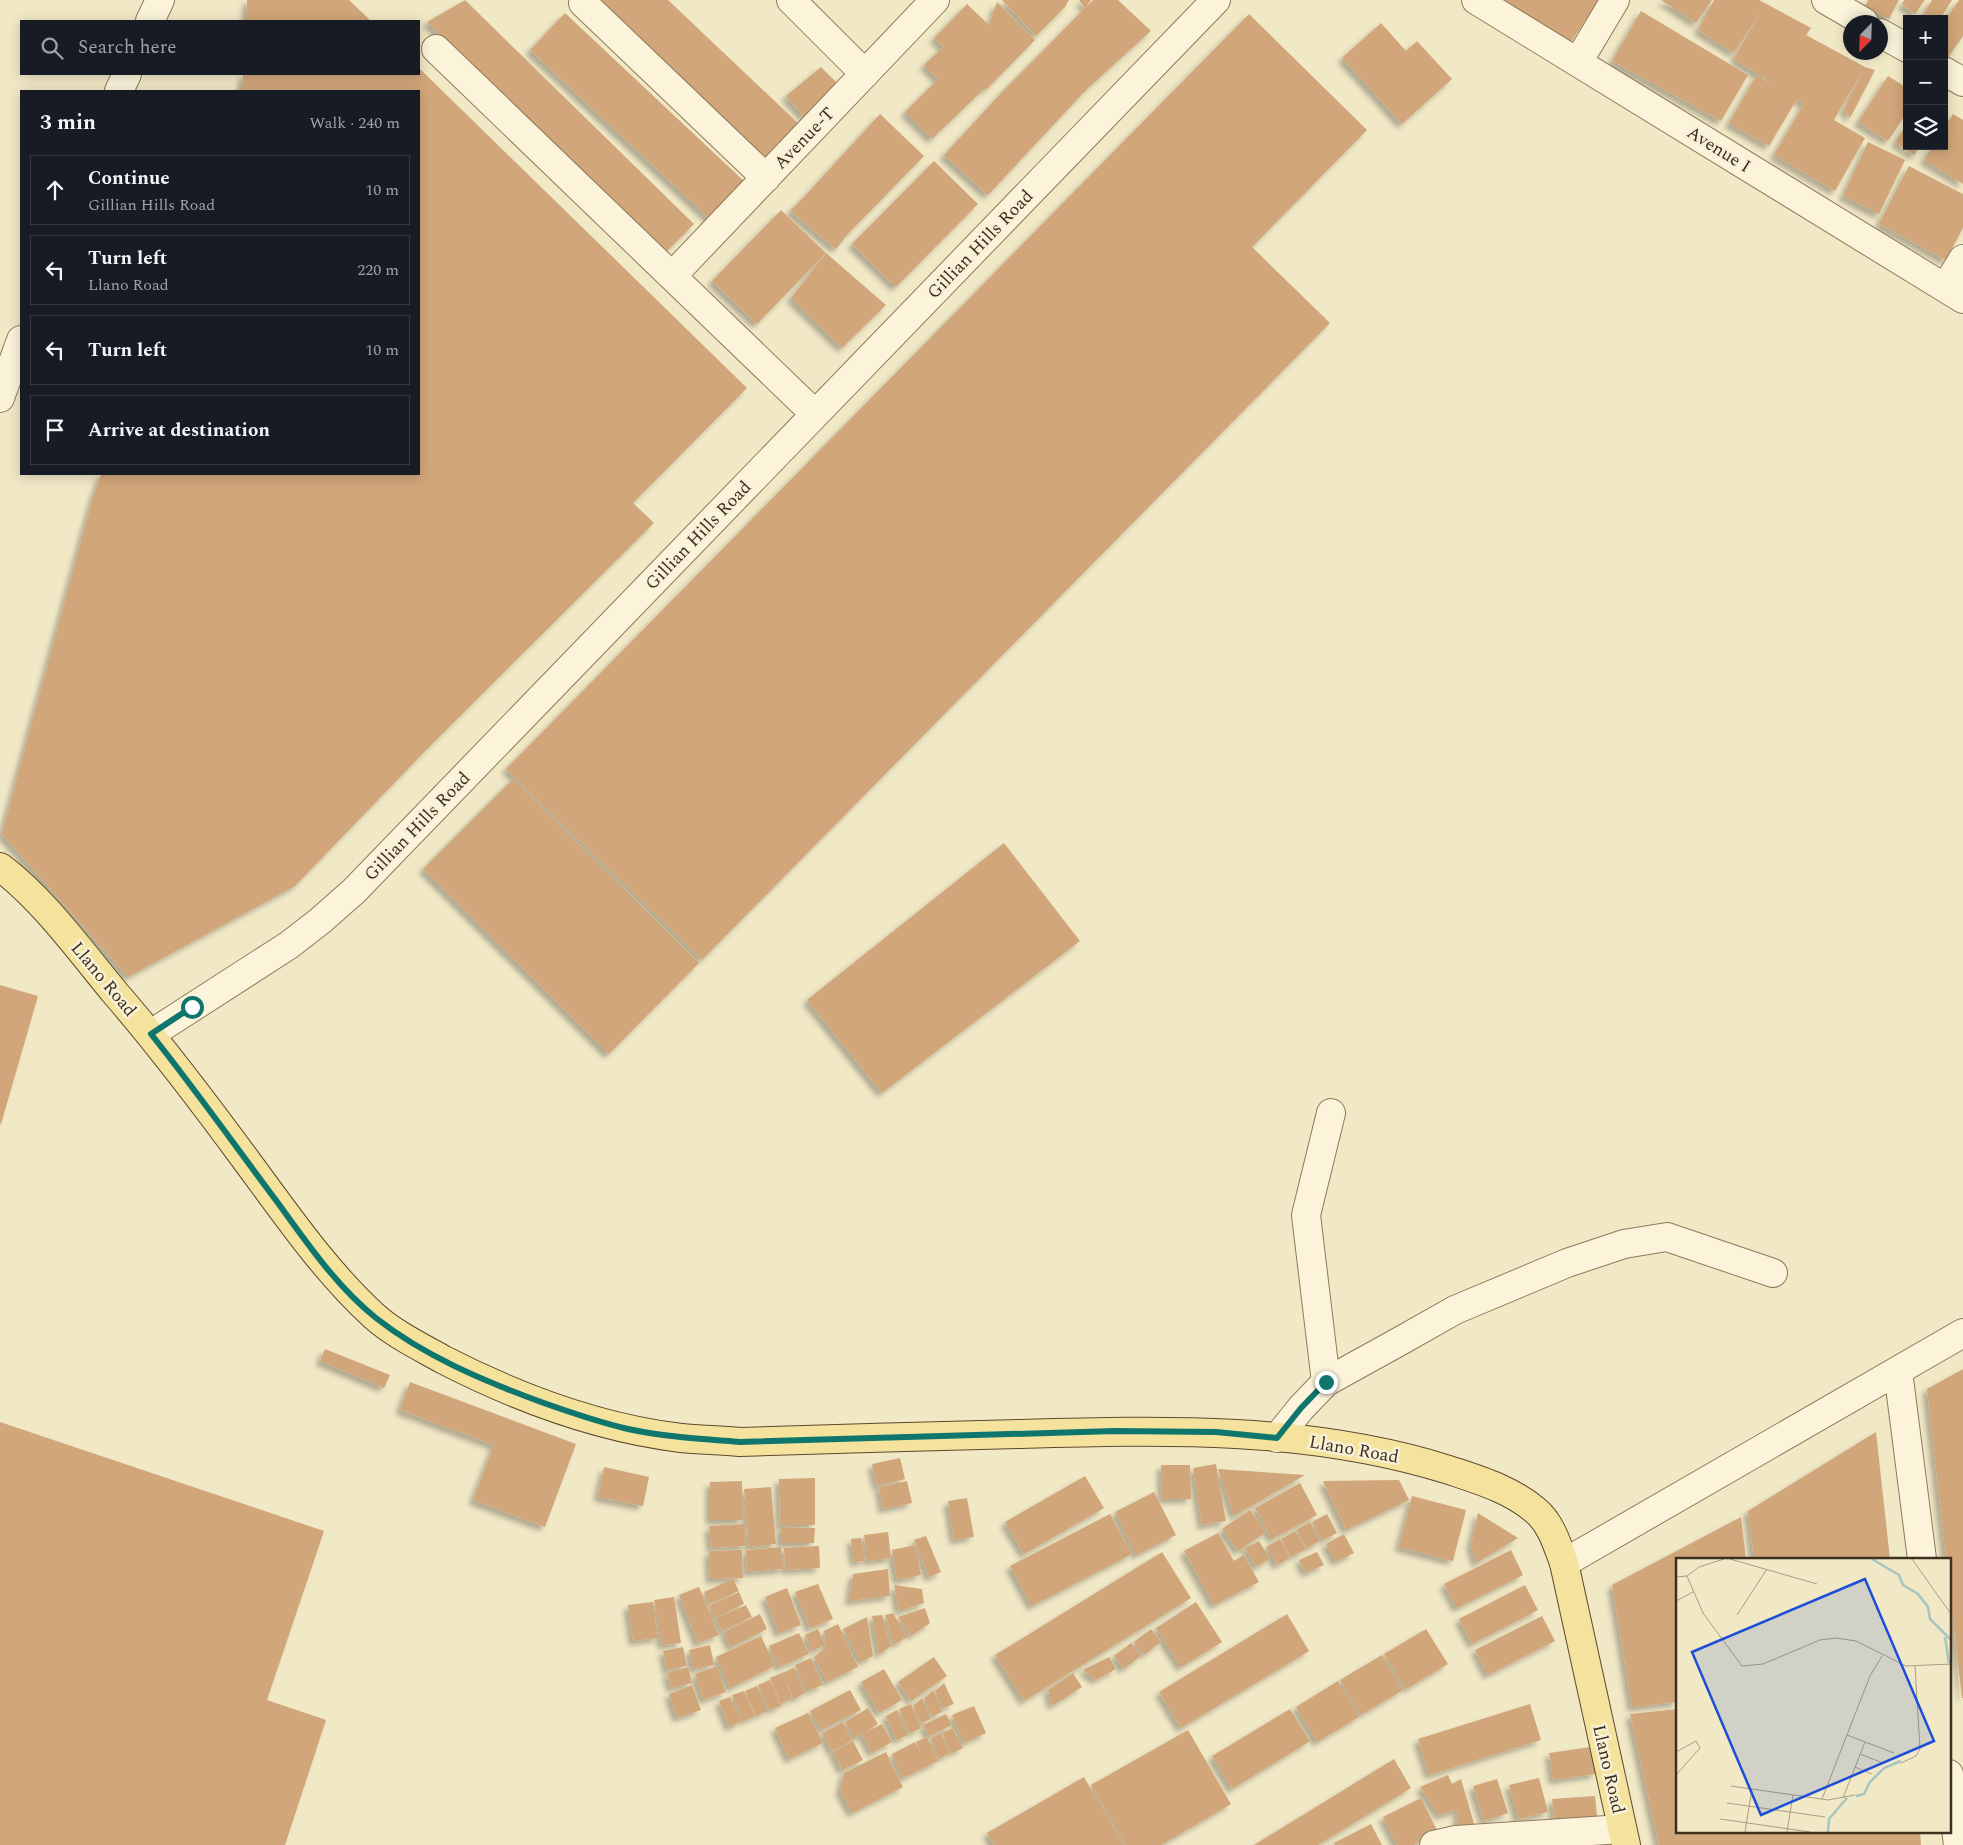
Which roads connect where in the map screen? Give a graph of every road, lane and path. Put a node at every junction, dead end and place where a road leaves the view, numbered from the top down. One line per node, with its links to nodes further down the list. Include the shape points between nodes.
1 (160, 0): 10 (street)
2 (791, 0): 16 (street)
3 (936, 0): 16 (street, Avenue-T)
4 (1216, 0): 26 (street, Gillian Hills Road)
5 (1476, 0): 14 (street, Avenue I)
6 (1615, 0): 14 (street)
7 (1826, 0): 9 (street)
8 (583, 3): 20 (street)
9 (1852, 15)
10 (150, 20)
11 (1888, 37): 12 (street)
12 (1903, 46)
13 (436, 49): 22 (street)
14 (1578, 62): 23 (street, Avenue I)
15 (1948, 73): 18 (street)
16 (865, 74): 20 (street, Avenue-T)
17 (127, 75): 19 (street)
18 (1963, 82)
19 (120, 90)
20 (766, 178): 22 (street, Avenue-T)
21 (1963, 259): 23 (street)
22 (672, 276): 26 (street)
23 (1954, 293)
24 (20, 343): 25 (street)
25 (0, 398)
26 (815, 414): 28 (street, Gillian Hills Road, via 354,891 289,944)
27 (0, 867): 28 (main road, Llano Road, via 45,910)
28 (151, 1034): 34 (main road, Llano Road, via 302,1236 338,1280 376,1318 418,1346 469,1373 578,1416 627,1429 682,1438 740,1442 1115,1431 1216,1432)
29 (1331, 1113): 33 (street, via 1306,1215)
30 (1773, 1273): 33 (street, via 1667,1237 1624,1244 1567,1263 1455,1310)
31 (1963, 1333): 32 (street)
32 (1898, 1371): 35 (street); 36 (street)
33 (1326, 1382): 34 (street)
34 (1277, 1438): 36 (main road, Llano Road, via 1332,1442 1378,1451 1484,1481 1514,1495 1537,1511 1554,1534)
35 (1922, 1558)
36 (1564, 1563): 38 (main road, Llano Road)
37 (1950, 1782): 40 (street)
38 (1624, 1837): 39 (street, via 1456,1840)
39 (1434, 1845)
40 (1958, 1845)

